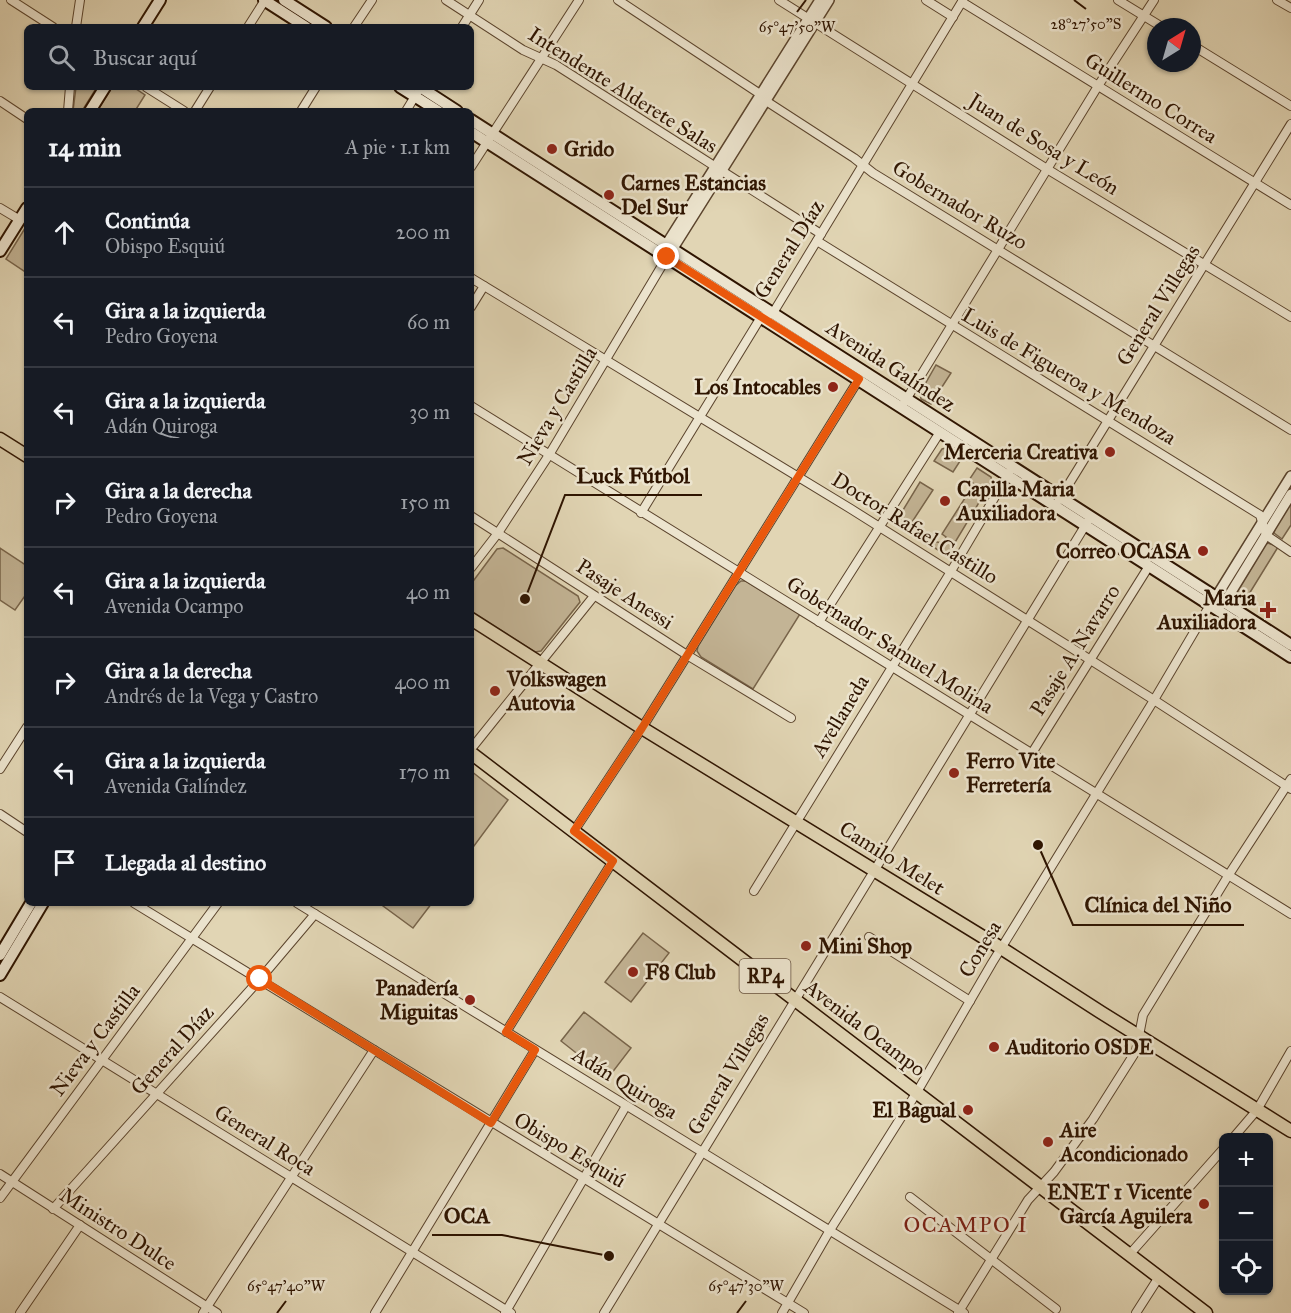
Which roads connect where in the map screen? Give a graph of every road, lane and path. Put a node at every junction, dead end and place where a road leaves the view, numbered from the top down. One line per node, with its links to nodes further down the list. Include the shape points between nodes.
1 (11, 0): 25 (street)
2 (80, 0): 26 (street)
3 (160, 0): 27 (main road)
4 (264, 0): 28 (street); 29 (main road)
5 (284, 0): 30 (main road)
6 (372, 0): 31 (street)
7 (446, 0): 20 (street, Intendente Alderete Salas)
8 (479, 0): 20 (street)
9 (579, 0): 34 (street)
10 (618, 0): 43 (street, Gobernador Ruzo)
11 (779, 0): 24 (street, Juan de Sosa y León)
12 (820, 0): 24 (street)
13 (829, 0): 24 (street)
14 (926, 0): 22 (street)
15 (1118, 0): 21 (street)
16 (1154, 0): 21 (street)
17 (1277, 0): 19 (street)
18 (963, 1): 22 (street, General Díaz); 36 (street, Guillermo Correa)
19 (1291, 8)
20 (470, 15): 32 (street); 34 (street, Intendente Alderete Salas)
21 (1144, 16): 23 (street); 36 (street)
22 (953, 17): 35 (street, General Díaz)
23 (1147, 18)
24 (811, 21): 35 (street, Juan de Sosa y León); 43 (street)
25 (48, 24)
26 (76, 24)
27 (145, 24)
28 (250, 24)
29 (301, 24)
30 (321, 24)
31 (356, 24)
32 (464, 24)
33 (1201, 51): 45 (street)
34 (541, 58): 58 (street); 61 (street, Intendente Alderete Salas)
35 (912, 85): 60 (street, General Díaz); 62 (street, Juan de Sosa y León)
36 (1098, 86): 62 (street); 63 (street, Guillermo Correa)
37 (70, 90): 46 (street)
38 (103, 90): 47 (main road)
39 (151, 90): 48 (street)
40 (208, 90): 49 (street)
41 (314, 90): 50 (street)
42 (419, 90): 51 (street); 52 (main road); 53 (main road)
43 (763, 97): 60 (street, Gobernador Ruzo); 61 (street)
44 (0, 101): 54 (street)
45 (1291, 106)
46 (68, 108)
47 (92, 108)
48 (179, 108)
49 (197, 108)
50 (303, 108)
51 (408, 108)
52 (435, 108)
53 (452, 108)
54 (24, 117)
55 (474, 123): 58 (main road, Avenida Galíndez)
56 (1291, 124): 63 (street, General Villegas)
57 (474, 133): 58 (main road, Avenida Galíndez)
58 (490, 138): 59 (street); 70 (main road, Avenida Galíndez)
59 (474, 162)
60 (863, 165): 68 (street, General Díaz); 69 (street, Gobernador Ruzo)
61 (718, 169): 68 (street, Luis de Figueroa y Mendoza); 70 (street)
62 (1047, 169): 69 (street); 72 (street, Juan de Sosa y León)
63 (1254, 183): 64 (street, Guillermo Correa); 72 (street, General Villegas)
64 (1291, 205)
65 (0, 208): 67 (street)
66 (24, 213): 67 (main road)
67 (20, 220): 71 (main road)
68 (819, 238): 76 (street, General Díaz); 79 (street, Luis de Figueroa y Mendoza)
69 (997, 249): 79 (street); 80 (street, Gobernador Ruzo)
70 (669, 250): 76 (main road, Avenida Galíndez); 77 (main road, Avenida Galíndez); 81 (street, Nieva y Castilla)
71 (0, 251)
72 (1205, 263): 78 (street, Juan de Sosa y León); 80 (street, General Villegas)
73 (474, 280): 74 (street, Doctor Rafael Castillo)
74 (484, 286): 75 (street); 81 (street, Doctor Rafael Castillo)
75 (474, 302)
76 (772, 313): 77 (street, General Díaz); 83 (main road, Avenida Galíndez)
77 (761, 317): 82 (main road, Avenida Galíndez); 85 (street, General Díaz)
78 (1291, 317)
79 (951, 325): 83 (street); 86 (street, Luis de Figueroa y Mendoza)
80 (1154, 345): 86 (street, General Villegas); 87 (street, Gobernador Ruzo)
81 (606, 360): 85 (street, Doctor Rafael Castillo); 91 (street, Nieva y Castilla)
82 (859, 379): 83 (main road, Avenida Galíndez); 94 (street)
83 (904, 403): 88 (main road, Avenida Galíndez); 92 (main road, Avenida Galíndez)
84 (474, 408): 91 (street, Gobernador Samuel Molina)
85 (700, 418): 94 (street, Doctor Rafael Castillo); 97 (street, General Díaz)
86 (1108, 420): 96 (street, General Villegas); 100 (street, Luis de Figueroa y Mendoza, via 1260,514)
87 (1291, 430)
88 (940, 432): 92 (main road, Avenida Galíndez); 101 (street)
89 (0, 439): 90 (main road)
90 (24, 454)
91 (549, 455): 97 (street, Gobernador Samuel Molina); 102 (street, Nieva y Castilla)
92 (1010, 471): 96 (main road, Avenida Galíndez); 108 (street, Avellaneda)
93 (1291, 476): 100 (street)
94 (798, 477): 101 (street, Doctor Rafael Castillo); 107 (street)
95 (1291, 494): 103 (street)
96 (1058, 501): 99 (main road, Avenida Galíndez)
97 (641, 513): 107 (street, Gobernador Samuel Molina)
98 (474, 518): 102 (street, Pasaje Anessi)
99 (1089, 521): 106 (main road, Avenida Galíndez); 110 (main road, Avenida Galíndez); 112 (street, General Villegas)
100 (1262, 523): 103 (street, Luis de Figueroa y Mendoza); 110 (street)
101 (880, 527): 108 (street, Doctor Rafael Castillo); 113 (street)
102 (498, 533): 105 (street, Nieva y Castilla); 109 (street, Pasaje Anessi)
103 (1266, 535): 104 (street); 110 (street)
104 (1291, 552)
105 (474, 564)
106 (1149, 566): 110 (main road, Avenida Galíndez); 117 (street, Pasaje A. Navarro)
107 (738, 572): 113 (street, Gobernador Samuel Molina); 115 (street)
108 (950, 573): 112 (street, Doctor Rafael Castillo); 119 (street, Avellaneda)
109 (594, 596): 115 (street, Pasaje Anessi); 118 (street)
110 (1217, 601): 114 (main road, Avenida Galíndez); 116 (main road, Avenida Galíndez); 120 (street, Conesa)
111 (474, 621): 118 (main road, Camilo Melet)
112 (1027, 621): 117 (street, Doctor Rafael Castillo); 121 (street, General Villegas)
113 (819, 622): 119 (street, Gobernador Samuel Molina)
114 (1291, 645)
115 (687, 655): 122 (street, Pasaje Anessi); 123 (street)
116 (1291, 657)
117 (1090, 660): 120 (street, Doctor Rafael Castillo); 127 (street, Pasaje A. Navarro)
118 (540, 663): 123 (main road, Camilo Melet); 125 (street)
119 (891, 667): 121 (street, Gobernador Samuel Molina); 132 (street, Avellaneda)
120 (1154, 700): 129 (street, Doctor Rafael Castillo); 130 (street, Conesa)
121 (969, 715): 127 (street, Gobernador Samuel Molina); 136 (street, General Villegas)
122 (791, 718)
123 (642, 728): 132 (main road, Camilo Melet); 134 (street)
124 (24, 732): 128 (street)
125 (474, 747)
126 (474, 753): 134 (main road, Avenida Ocampo / RP4)
127 (1032, 753): 130 (street, Gobernador Samuel Molina)
128 (0, 769)
129 (1290, 785): 137 (street)
130 (1095, 794): 137 (street, Gobernador Samuel Molina); 148 (street, Conesa)
131 (0, 814): 133 (street)
132 (797, 822): 136 (main road, Camilo Melet); 138 (street, Avellaneda)
133 (24, 830)
134 (574, 831): 135 (main road, Avenida Ocampo / RP4)
135 (613, 861): 153 (main road, Avenida Ocampo / RP4); 155 (street)
136 (874, 870): 148 (main road, Camilo Melet); 153 (street, General Villegas)
137 (1228, 876): 145 (street, Gobernador Samuel Molina); 156 (street, via 1143,1015)
138 (754, 891)
139 (29, 906): 149 (main road)
140 (41, 906): 150 (main road)
141 (140, 906): 146 (street, Obispo Esquiú)
142 (216, 906): 146 (street, Nieva y Castilla)
143 (302, 906): 144 (street, Adán Quiroga)
144 (315, 914): 151 (street, General Díaz); 155 (street, Adán Quiroga)
145 (1291, 914)
146 (192, 937): 151 (street, Obispo Esquiú); 160 (street, Nieva y Castilla)
147 (869, 937): 154 (street)
148 (1001, 948): 154 (street, Conesa); 156 (main road, Camilo Melet)
149 (0, 955)
150 (0, 975)
151 (260, 979): 157 (street, Obispo Esquiú); 162 (street, General Díaz)
152 (0, 997): 160 (street, General Roca)
153 (795, 999): 161 (main road, Avenida Ocampo / RP4); 168 (street, General Villegas)
154 (970, 1001): 161 (street, Conesa)
155 (506, 1032): 158 (street, Adán Quiroga)
156 (1140, 1037): 164 (main road, Camilo Melet); 174 (street, via 1136,1051 1094,1119)
157 (374, 1050): 165 (street, Obispo Esquiú); 171 (street)
158 (535, 1050): 163 (street, Adán Quiroga); 165 (street)
159 (1291, 1052): 164 (street)
160 (103, 1060): 162 (street, General Roca); 173 (street, Nieva y Castilla)
161 (917, 1092): 174 (main road, Avenida Ocampo / RP4); 180 (street, Conesa)
162 (157, 1094): 171 (street, General Roca); 177 (street, General Díaz)
163 (626, 1106): 168 (street, Adán Quiroga); 172 (street)
164 (1257, 1110): 166 (main road, Camilo Melet); 167 (street)
165 (491, 1123): 172 (street, Obispo Esquiú); 181 (street)
166 (1291, 1131)
167 (1237, 1133)
168 (702, 1152): 179 (street, General Villegas); 180 (street, Adán Quiroga)
169 (1219, 1154): 182 (street)
170 (0, 1174): 173 (street, Ministro Dulce)
171 (291, 1178): 181 (street, General Roca); 187 (street)
172 (585, 1180): 179 (street, Obispo Esquiú); 188 (street)
173 (11, 1182): 176 (street, Nieva y Castilla); 177 (street, Ministro Dulce)
174 (1040, 1186): 182 (main road, Avenida Ocampo / RP4); 183 (street)
175 (910, 1197): 183 (street)
176 (0, 1198)
177 (53, 1209): 178 (street, Ministro Dulce)
178 (80, 1225): 187 (street, Ministro Dulce); 190 (street)
179 (658, 1225): 185 (street, Obispo Esquiú); 193 (street, General Villegas)
180 (830, 1230): 185 (street, Conesa); 189 (street, Adán Quiroga)
181 (411, 1252): 188 (street, General Roca); 192 (street)
182 (1130, 1255): 184 (main road, Avenida Ocampo / RP4)
183 (991, 1260): 186 (street); 189 (street)
184 (1159, 1277): 196 (street); 197 (main road, Avenida Ocampo / RP4)
185 (788, 1303): 194 (street, Conesa); 195 (street, Obispo Esquiú)
186 (1056, 1309)
187 (205, 1310): 191 (street, Ministro Dulce)
188 (508, 1312)
189 (961, 1312)
190 (20, 1313)
191 (217, 1313)
192 (375, 1313)
193 (604, 1313)
194 (782, 1313)
195 (804, 1313)
196 (1136, 1313)
197 (1206, 1313)

